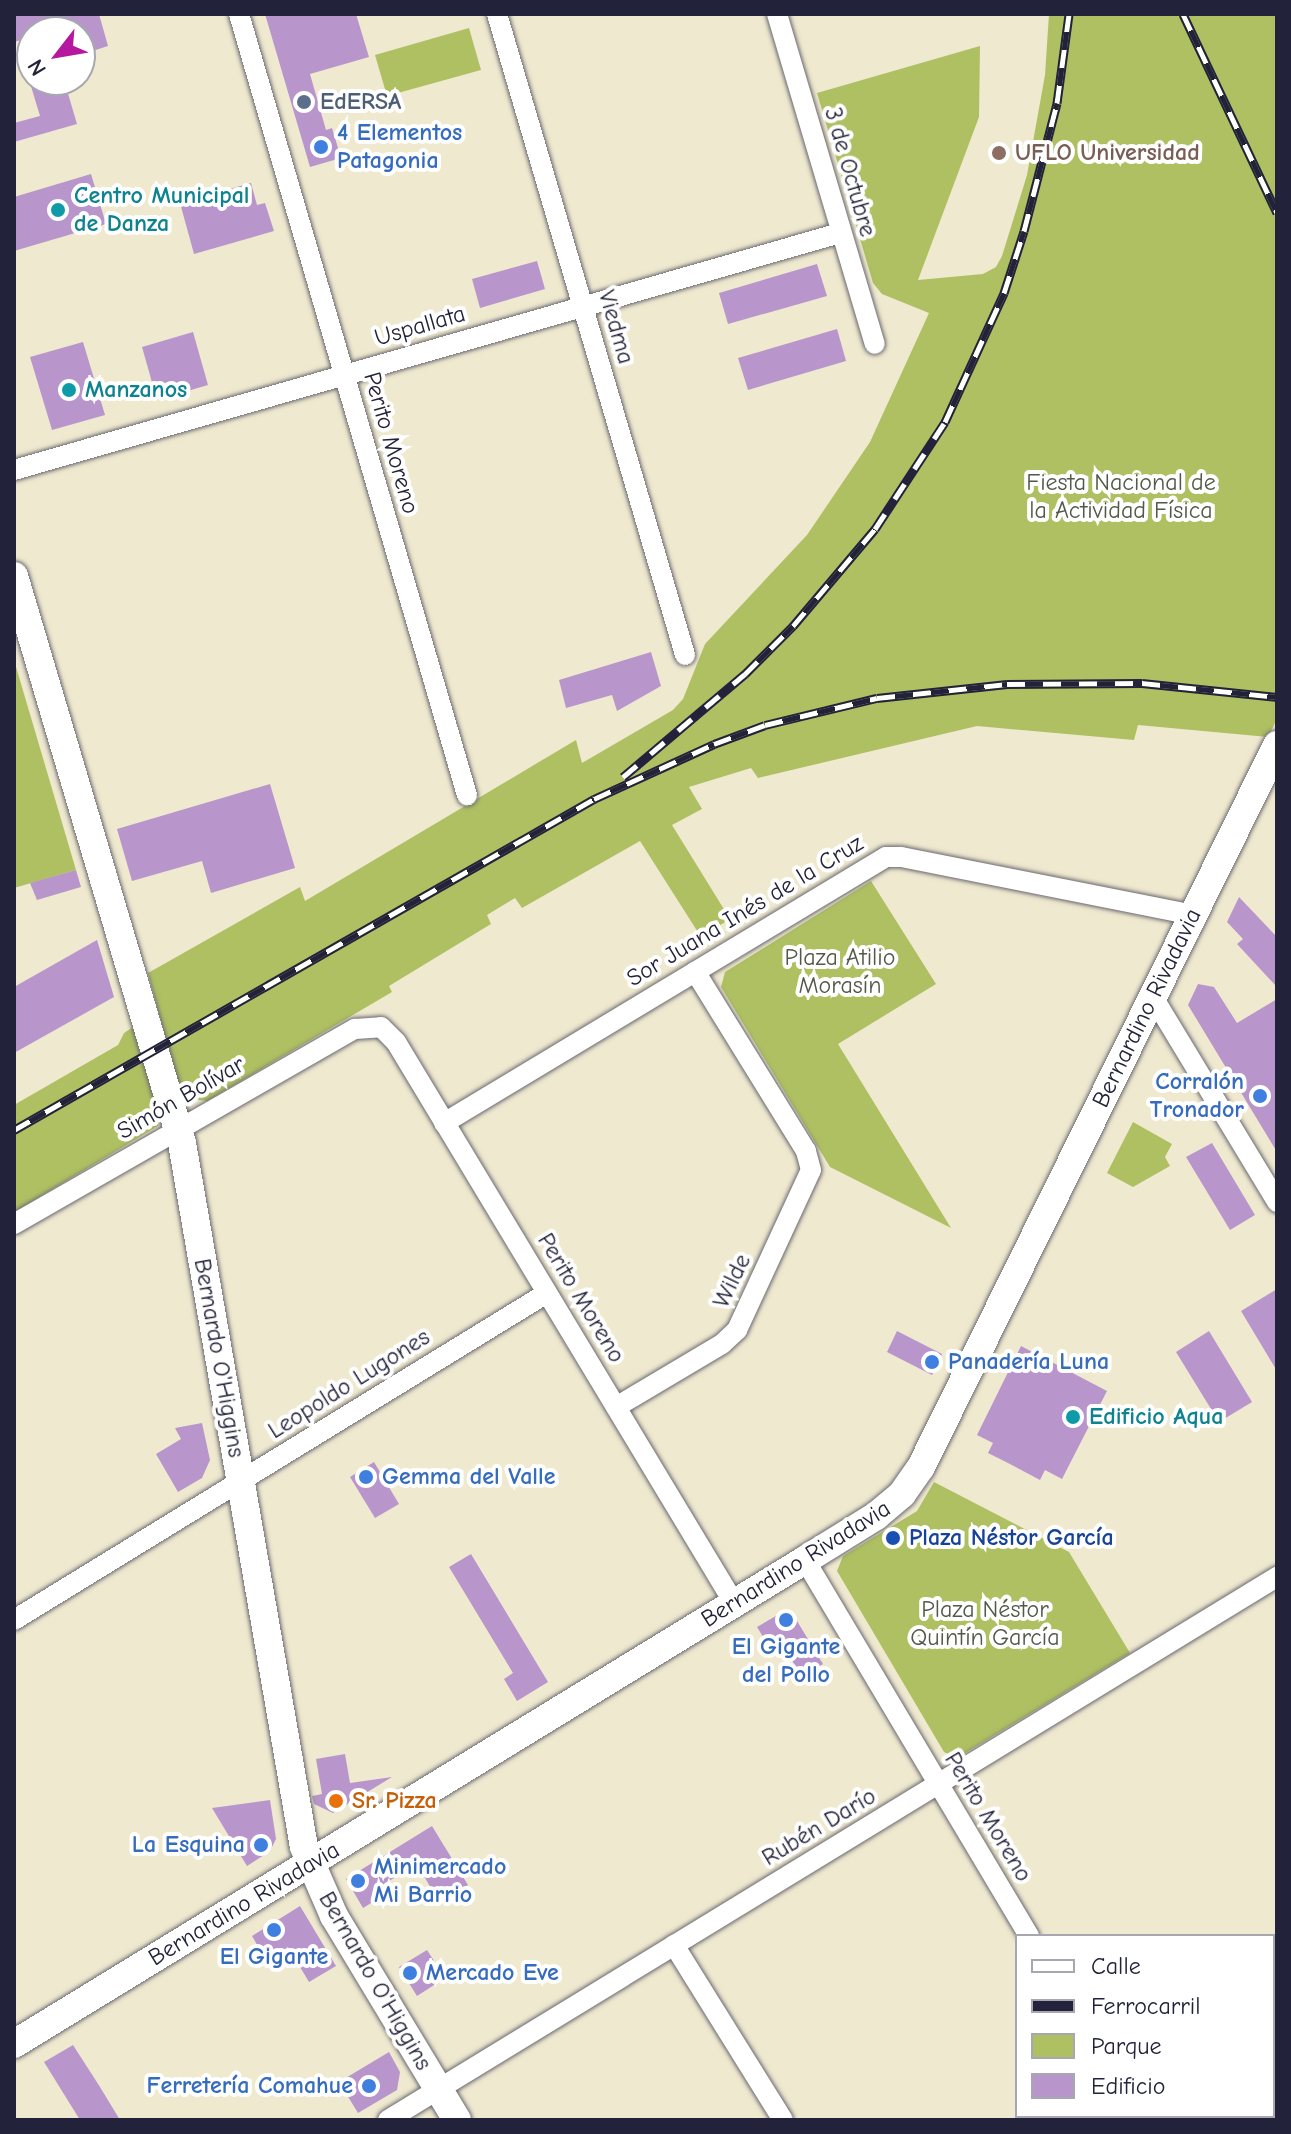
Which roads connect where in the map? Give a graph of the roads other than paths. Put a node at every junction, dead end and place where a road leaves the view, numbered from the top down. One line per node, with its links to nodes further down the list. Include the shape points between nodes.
1 (239, 14): 7 (street, Perito Moreno)
2 (497, 14): 5 (street, Viedma)
3 (777, 14): 4 (street, 3 de Octubre)
4 (840, 233): 5 (street, Uspallata); 6 (street, 3 de Octubre)
5 (583, 307): 7 (street, Uspallata); 10 (street, Viedma)
6 (875, 344)
7 (344, 375): 8 (street, Uspallata); 12 (street, Perito Moreno)
8 (14, 470)
9 (14, 576): 18 (main road, Bernardo O'Higgins)
10 (685, 655)
11 (1277, 745): 13 (main road, Bernardino Rivadavia)
12 (467, 795)
13 (1193, 915): 14 (street, Sor Juana Inés de la Cruz, via 891,857 877,860); 15 (main road, Bernardino Rivadavia)
14 (695, 971): 17 (street, Sor Juana Inés de la Cruz); 22 (street, Wilde, via 804,1147 811,1165 809,1180 737,1330)
15 (1153, 997): 19 (street); 24 (main road, Bernardino Rivadavia, via 913,1481 890,1507)
16 (376, 1025): 17 (street, Perito Moreno, via 393,1037); 18 (street, Simón Bolívar, via 355,1029)
17 (444, 1123): 21 (street, Perito Moreno)
18 (179, 1129): 20 (street, Simón Bolívar); 23 (main road, Bernardo O'Higgins)
19 (1277, 1202)
20 (14, 1224)
21 (547, 1293): 22 (street, Perito Moreno); 23 (street, Leopoldo Lugones)
22 (616, 1407): 26 (street, Perito Moreno)
23 (240, 1481): 27 (street, Leopoldo Lugones); 29 (main road, Bernardo O'Higgins, via 297,1816)
24 (805, 1560): 26 (main road, Bernardino Rivadavia); 28 (street, Perito Moreno)
25 (1277, 1577): 28 (street, Rubén Darío)
26 (734, 1603): 29 (main road, Bernardino Rivadavia)
27 (16, 1614)
28 (938, 1784): 30 (street, Perito Moreno); 31 (street, Rubén Darío)
29 (310, 1865): 32 (main road, Bernardino Rivadavia); 33 (main road, Bernardo O'Higgins, via 334,1916)
30 (1028, 1934)
31 (674, 1945): 33 (street, Rubén Darío); 36 (street)
32 (14, 2044)
33 (439, 2089): 34 (street, Rubén Darío); 35 (main road, Bernardo O'Higgins)
34 (388, 2120)
35 (457, 2120)
36 (783, 2120)

